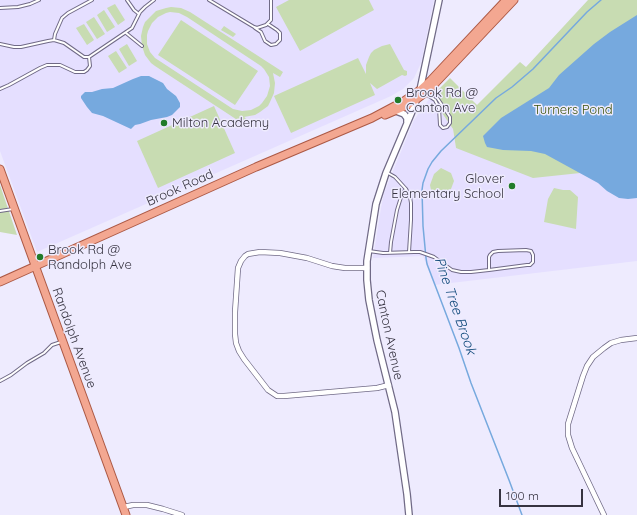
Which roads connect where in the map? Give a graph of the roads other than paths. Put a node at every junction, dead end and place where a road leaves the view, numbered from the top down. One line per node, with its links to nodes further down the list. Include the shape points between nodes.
1 (38, 0): 9 (lane, via 23,6)
2 (92, 0): 14 (lane, via 62,18)
3 (127, 0): 10 (lane)
4 (154, 0): 10 (lane)
5 (209, 0): 12 (lane)
6 (272, 0): 11 (lane)
7 (439, 0): 20 (street)
8 (511, 0): 18 (main road, Brook Road); 20 (main road, Brook Road, via 434,77)
9 (0, 8)
10 (139, 14): 13 (lane, via 134,26)
11 (268, 24): 12 (lane); 12 (lane, via 280,33 280,39 276,44 267,42 261,32)
12 (254, 27)
13 (126, 33): 16 (lane); 17 (lane)
14 (54, 40): 15 (lane, via 18,47); 17 (lane, via 84,57)
15 (0, 44)
16 (142, 46)
17 (89, 57): 19 (lane, via 90,66 84,72 75,72 60,65 44,66)
18 (433, 86): 20 (main road, Brook Road); 20 (lane, via 434,93 450,117 447,127 443,128 440,125 438,105 433,98)
19 (0, 89)
20 (423, 92): 21 (main road, Brook Road); 23 (main road, Brook Road)
21 (417, 99): 22 (main road, Brook Road); 24 (street, Canton Avenue)
22 (396, 111): 23 (main road, Brook Road); 24 (street, via 406,115)
23 (372, 118): 34 (main road, Brook Road, via 256,167)
24 (407, 123): 26 (street, Canton Avenue)
25 (0, 169): 27 (main road, Randolph Avenue)
26 (386, 172): 28 (lane, via 395,177); 31 (street, Canton Avenue, via 376,204)
27 (2, 183): 29 (main road, Randolph Avenue)
28 (406, 189): 32 (lane, via 411,203); 33 (lane, via 397,210)
29 (14, 209): 30 (lane); 34 (main road, Randolph Avenue)
30 (0, 211)
31 (368, 251): 33 (lane); 35 (street, Canton Avenue)
32 (409, 252): 33 (lane); 36 (lane, via 430,255 448,268 457,271)
33 (390, 253)
34 (35, 267): 37 (main road, Brook Road); 39 (main road, Randolph Avenue)
35 (367, 268): 41 (street, Canton Avenue, via 370,307); 41 (street, via 332,266 280,253 256,252 245,256 239,264 238,272 236,343 244,360 268,390 277,396)
36 (490, 270): 36 (lane, via 530,265 534,255 526,250 493,252 489,257)
37 (0, 282)
38 (637, 338): 46 (street, via 612,343 593,357 583,376 568,424 572,448)
39 (63, 341): 40 (lane, via 52,345 44,353); 42 (main road, Randolph Avenue)
40 (0, 381)
41 (389, 385): 45 (street, Canton Avenue, via 398,426)
42 (124, 508): 43 (main road, Randolph Avenue); 44 (street, via 147,505)
43 (126, 515)
44 (182, 515)
45 (409, 515)
46 (604, 515)

